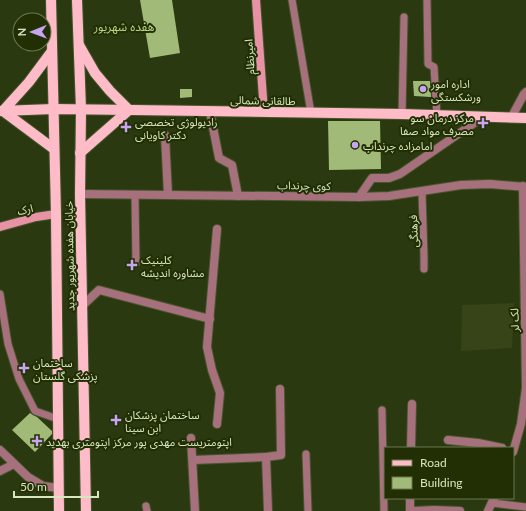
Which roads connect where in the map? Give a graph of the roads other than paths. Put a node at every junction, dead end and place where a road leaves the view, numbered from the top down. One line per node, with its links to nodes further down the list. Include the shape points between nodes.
1 (51, 0): 6 (main road, خیابان هفده شهریور جدید)
2 (77, 0): 8 (main road, خیابان هفده شهریور جدید)
3 (256, 0): 17 (street, امیرنظام)
4 (292, 0): 18 (lane)
5 (427, 0): 20 (lane, via 428,64 434,67)
6 (51, 12)
7 (404, 17): 19 (lane)
8 (78, 43): 13 (main road, خیابان هفده شهریور جدید); 14 (main road, via 95,73)
9 (52, 51): 12 (main road, خیابان هفده شهریور جدید)
10 (51, 52): 15 (main road, via 29,82)
11 (526, 92): 22 (street)
12 (53, 109): 13 (main road, طالقانی شمالی); 15 (main road, طالقانی شمالی); 25 (main road, خیابان هفده شهریور جدید)
13 (81, 109): 14 (main road, طالقانی شمالی); 26 (main road, خیابان هفده شهریور جدید)
14 (129, 110): 16 (main road, طالقانی شمالی); 26 (main road)
15 (2, 111): 25 (main road)
16 (210, 112): 17 (main road, طالقانی شمالی); 32 (street, via 219,158 232,166)
17 (264, 112): 18 (main road, طالقانی شمالی)
18 (311, 113): 19 (main road, طالقانی شمالی)
19 (402, 114): 20 (main road, طالقانی شمالی)
20 (437, 116): 21 (main road, طالقانی شمالی)
21 (483, 117): 22 (main road, طالقانی شمالی); 33 (street, via 400,174 390,178 372,178)
22 (511, 118): 23 (main road, طالقانی شمالی)
23 (526, 118)
24 (164, 135): 31 (street)
25 (54, 149): 34 (main road, خیابان هفده شهریور جدید)
26 (80, 153): 29 (main road, خیابان هفده شهریور جدید)
27 (525, 186): 28 (street, کوی چرنداب, via 461,185); 42 (street, لک لر)
28 (422, 192): 33 (street, کوی چرنداب); 38 (lane, فرهنگی)
29 (80, 194): 30 (street, کوی چرنداب); 40 (main road, خیابان هفده شهریور جدید)
30 (135, 195): 31 (street, کوی چرنداب); 37 (lane)
31 (168, 195): 32 (street, کوی چرنداب)
32 (238, 196): 33 (street, کوی چرنداب)
33 (359, 197)
34 (56, 214): 35 (street, ارک); 46 (main road, خیابان هفده شهریور جدید)
35 (0, 227)
36 (217, 229): 41 (street)
37 (136, 263)
38 (424, 269)
39 (0, 294): 46 (lane, via 8,344 20,379 35,411)
40 (82, 306): 41 (street, via 99,290); 64 (main road, خیابان هفده شهریور جدید)
41 (210, 319): 47 (street, via 207,347 220,393)
42 (526, 388): 52 (street, لک لر, via 521,424)
43 (280, 389): 55 (street, via 281,455)
44 (412, 404): 50 (street)
45 (382, 410): 68 (lane)
46 (58, 419): 59 (main road, خیابان هفده شهریور جدید)
47 (217, 424)
48 (192, 438): 56 (street)
49 (448, 440): 51 (street)
50 (411, 447)
51 (497, 447)
52 (514, 448)
53 (0, 450): 57 (street)
54 (306, 454): 67 (lane)
55 (266, 457): 56 (street); 66 (street)
56 (193, 460): 65 (street)
57 (14, 464): 58 (street); 59 (street, via 43,486)
58 (0, 471)
59 (59, 488): 63 (main road, خیابان هفده شهریور جدید)
60 (410, 499): 69 (street)
61 (493, 500): 62 (lane); 72 (street)
62 (526, 507)
63 (59, 511)
64 (86, 511)
65 (195, 511)
66 (268, 511)
67 (308, 511)
68 (384, 511)
69 (410, 511)
70 (414, 511): 71 (street)
71 (460, 511)
72 (488, 511)

